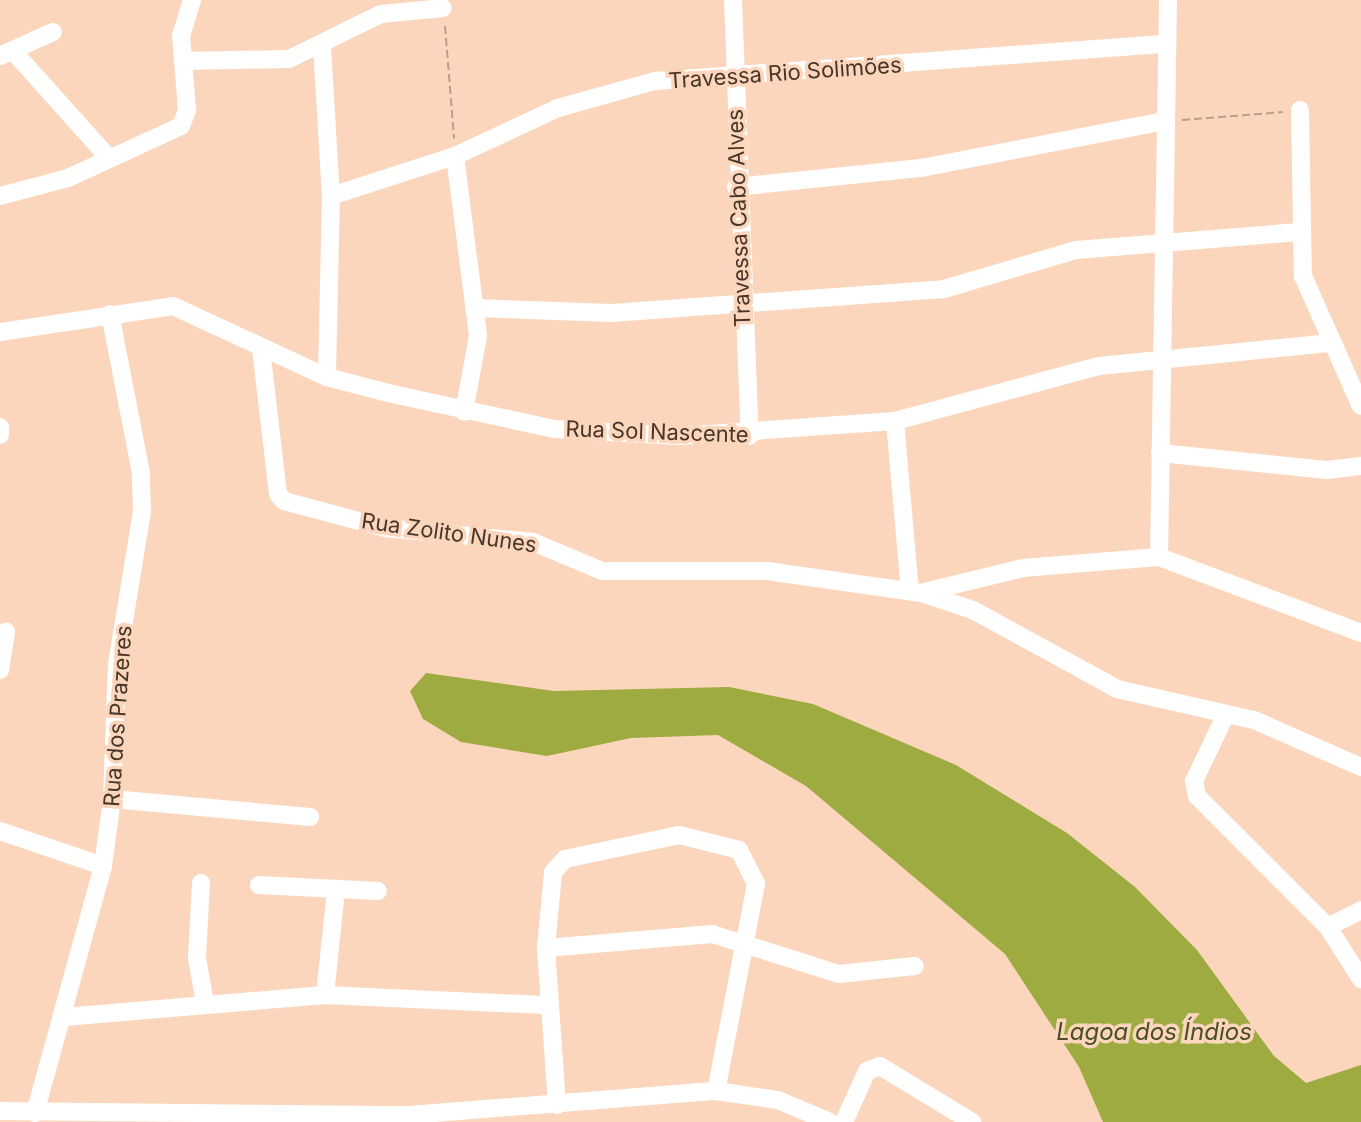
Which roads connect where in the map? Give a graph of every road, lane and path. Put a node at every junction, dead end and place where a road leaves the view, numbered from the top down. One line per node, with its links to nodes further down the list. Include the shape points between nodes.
1 (192, 0): 9 (street, via 183,22)
2 (733, 0): 10 (street, Travessa Cabo Alves)
3 (1168, 0): 6 (street)
4 (443, 8): 7 (street, via 381,14); 13 (path)
5 (53, 32): 8 (street)
6 (1163, 44): 10 (street, Travessa Rio Solimões); 12 (street)
7 (322, 46): 9 (street, via 270,61); 17 (street)
8 (6, 54): 14 (street)
9 (183, 61): 14 (street, via 187,110 181,126)
10 (734, 72): 13 (street, Travessa Rio Solimões, via 613,90); 15 (street, Travessa Cabo Alves)
11 (1300, 110): 12 (path); 18 (street)
12 (1166, 121): 15 (street, via 921,168); 19 (street)
13 (455, 156): 17 (street, Travessa Rio Solimões); 21 (street)
14 (109, 158): 16 (street, via 39,188)
15 (736, 187): 20 (street, Travessa Cabo Alves)
16 (0, 196)
17 (331, 196): 27 (street)
18 (1299, 232): 19 (street); 24 (street, via 1308,294)
19 (1164, 240): 20 (street, via 1045,257 944,289); 26 (street)
20 (742, 304): 21 (street, via 611,313); 33 (street, Travessa Cabo Alves)
21 (475, 308): 29 (street, via 478,349)
22 (110, 314): 23 (street, Rua Sol Nascente); 25 (street, Rua Sol Nascente, via 189,309); 43 (street, Rua dos Prazeres, via 141,473 142,511 117,664)
23 (0, 332)
24 (1328, 343): 26 (street, Rua Sol Nascente); 28 (street)
25 (261, 349): 27 (street, Rua Sol Nascente); 37 (street, Rua Zolito Nunes, via 278,494 284,501 385,528 533,542 602,571 767,571)
26 (1162, 359): 30 (street, Rua Sol Nascente, via 1080,370); 34 (street)
27 (327, 377): 29 (street, Rua Sol Nascente)
28 (1361, 406)
29 (464, 412): 33 (street, Rua Sol Nascente, via 626,435)
30 (895, 421): 33 (street, Rua Sol Nascente); 37 (street)
31 (0, 427): 32 (street)
32 (0, 435)
33 (750, 436)
34 (1160, 453): 35 (street, via 1327,470); 36 (street)
35 (1361, 466)
36 (1159, 557): 37 (street, via 1023,568); 39 (street)
37 (916, 592): 41 (street, via 973,610 1127,693)
38 (6, 631): 40 (street)
39 (1361, 633)
40 (0, 670)
41 (1226, 714): 42 (street); 52 (street, via 1193,788)
42 (1361, 767)
43 (112, 799): 44 (street); 46 (street, Rua dos Prazeres)
44 (310, 817)
45 (0, 831): 46 (street)
46 (103, 866): 60 (street, Rua dos Prazeres)
47 (201, 883): 58 (street, via 197,958)
48 (259, 885): 49 (street)
49 (336, 891): 50 (street); 57 (street)
50 (378, 891)
51 (1361, 910): 52 (street)
52 (1328, 927): 56 (street)
53 (747, 943): 54 (street, via 702,934); 54 (street, via 757,898 753,871 739,850 720,841 679,835 558,863); 55 (street, via 839,974); 61 (street)
54 (546, 948): 59 (street)
55 (915, 966)
56 (1361, 979)
57 (325, 995): 58 (street); 59 (street)
58 (205, 1003): 60 (street)
59 (548, 1005): 62 (street)
60 (64, 1017): 64 (street, Rua dos Prazeres)
61 (716, 1091): 62 (street); 65 (street, via 778,1100)
62 (557, 1105): 64 (street, via 409,1115)
63 (0, 1111): 64 (street)
64 (35, 1113)
65 (830, 1122)
66 (844, 1122): 67 (street, via 867,1071 880,1066)
67 (972, 1122)

